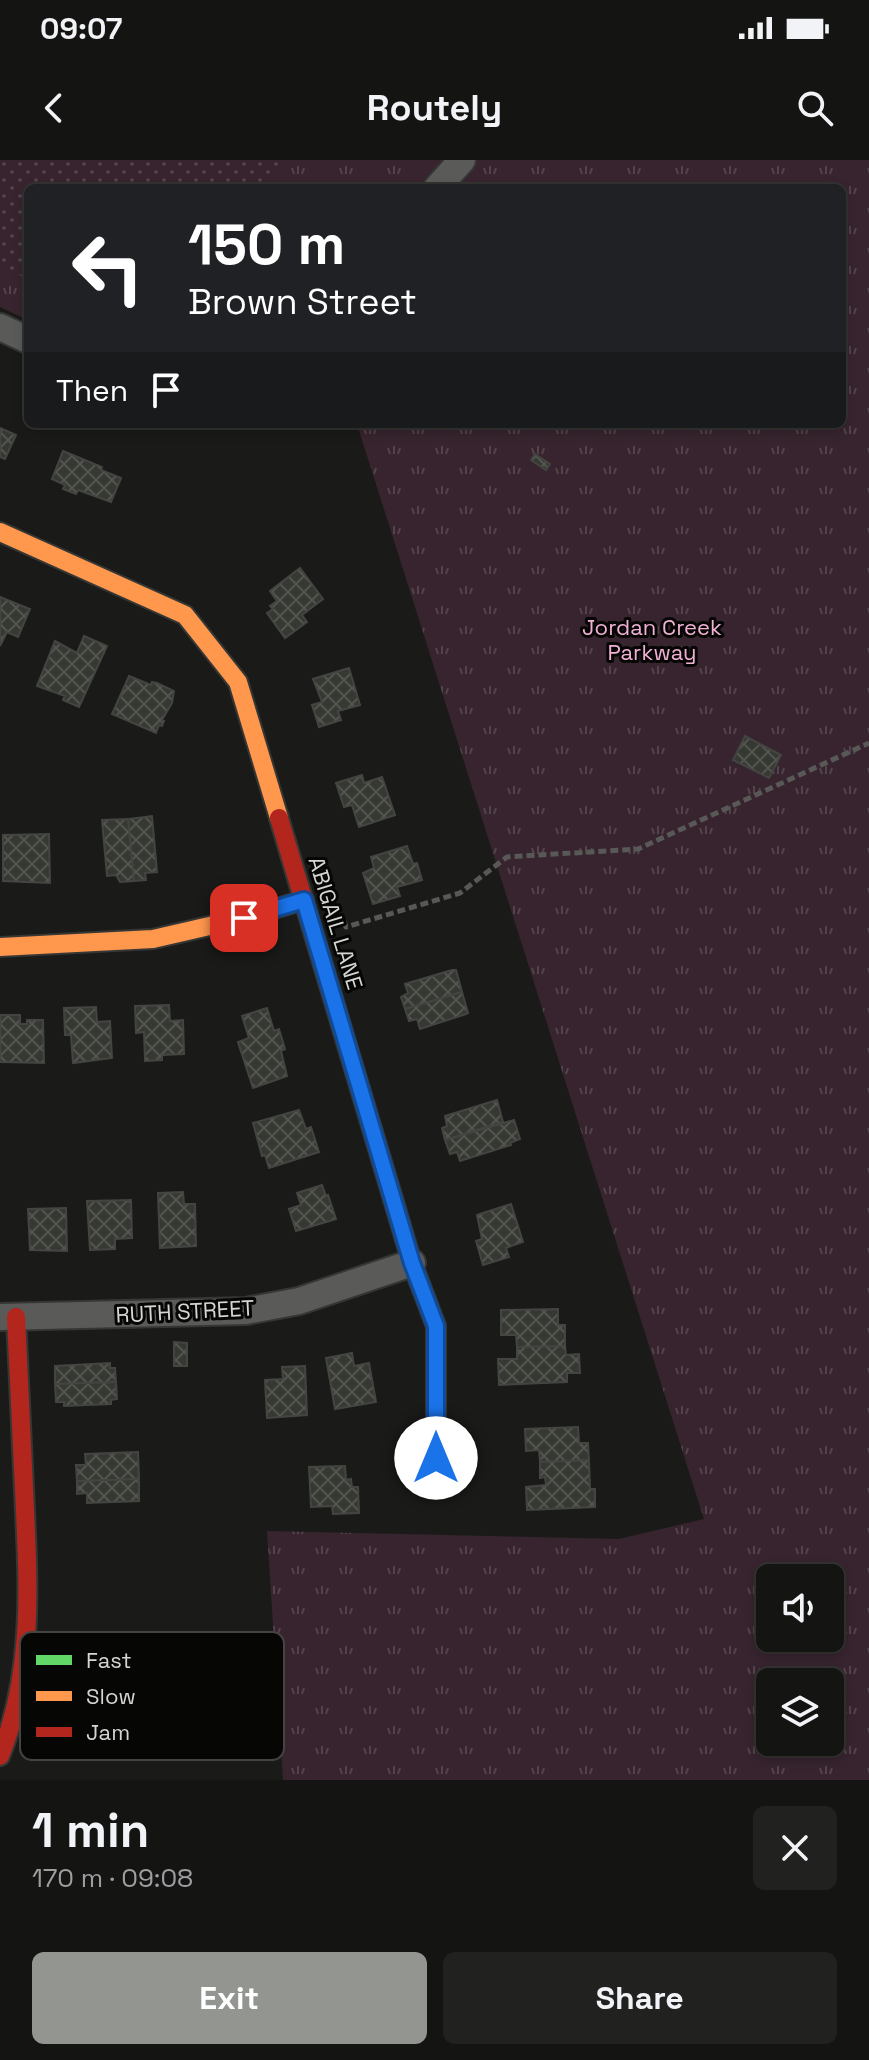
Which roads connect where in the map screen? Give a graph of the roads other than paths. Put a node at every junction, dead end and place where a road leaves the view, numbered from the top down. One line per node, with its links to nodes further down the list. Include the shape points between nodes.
1 (462, 160): 2 (street)
2 (441, 184)
3 (0, 327): 4 (street)
4 (24, 338)
5 (0, 532): 6 (street, ABIGAIL LANE, via 185,615 238,682)
6 (304, 900): 7 (street, via 153,939); 8 (street, ABIGAIL LANE)
7 (0, 947)
8 (412, 1263): 9 (street, RUTH STREET, via 299,1301 246,1311); 10 (street, ABIGAIL LANE, via 436,1326)
9 (8, 1317): 11 (street, via 28,1571)
10 (436, 1458)
11 (27, 1632)
12 (20, 1687): 13 (street)
13 (0, 1756)

